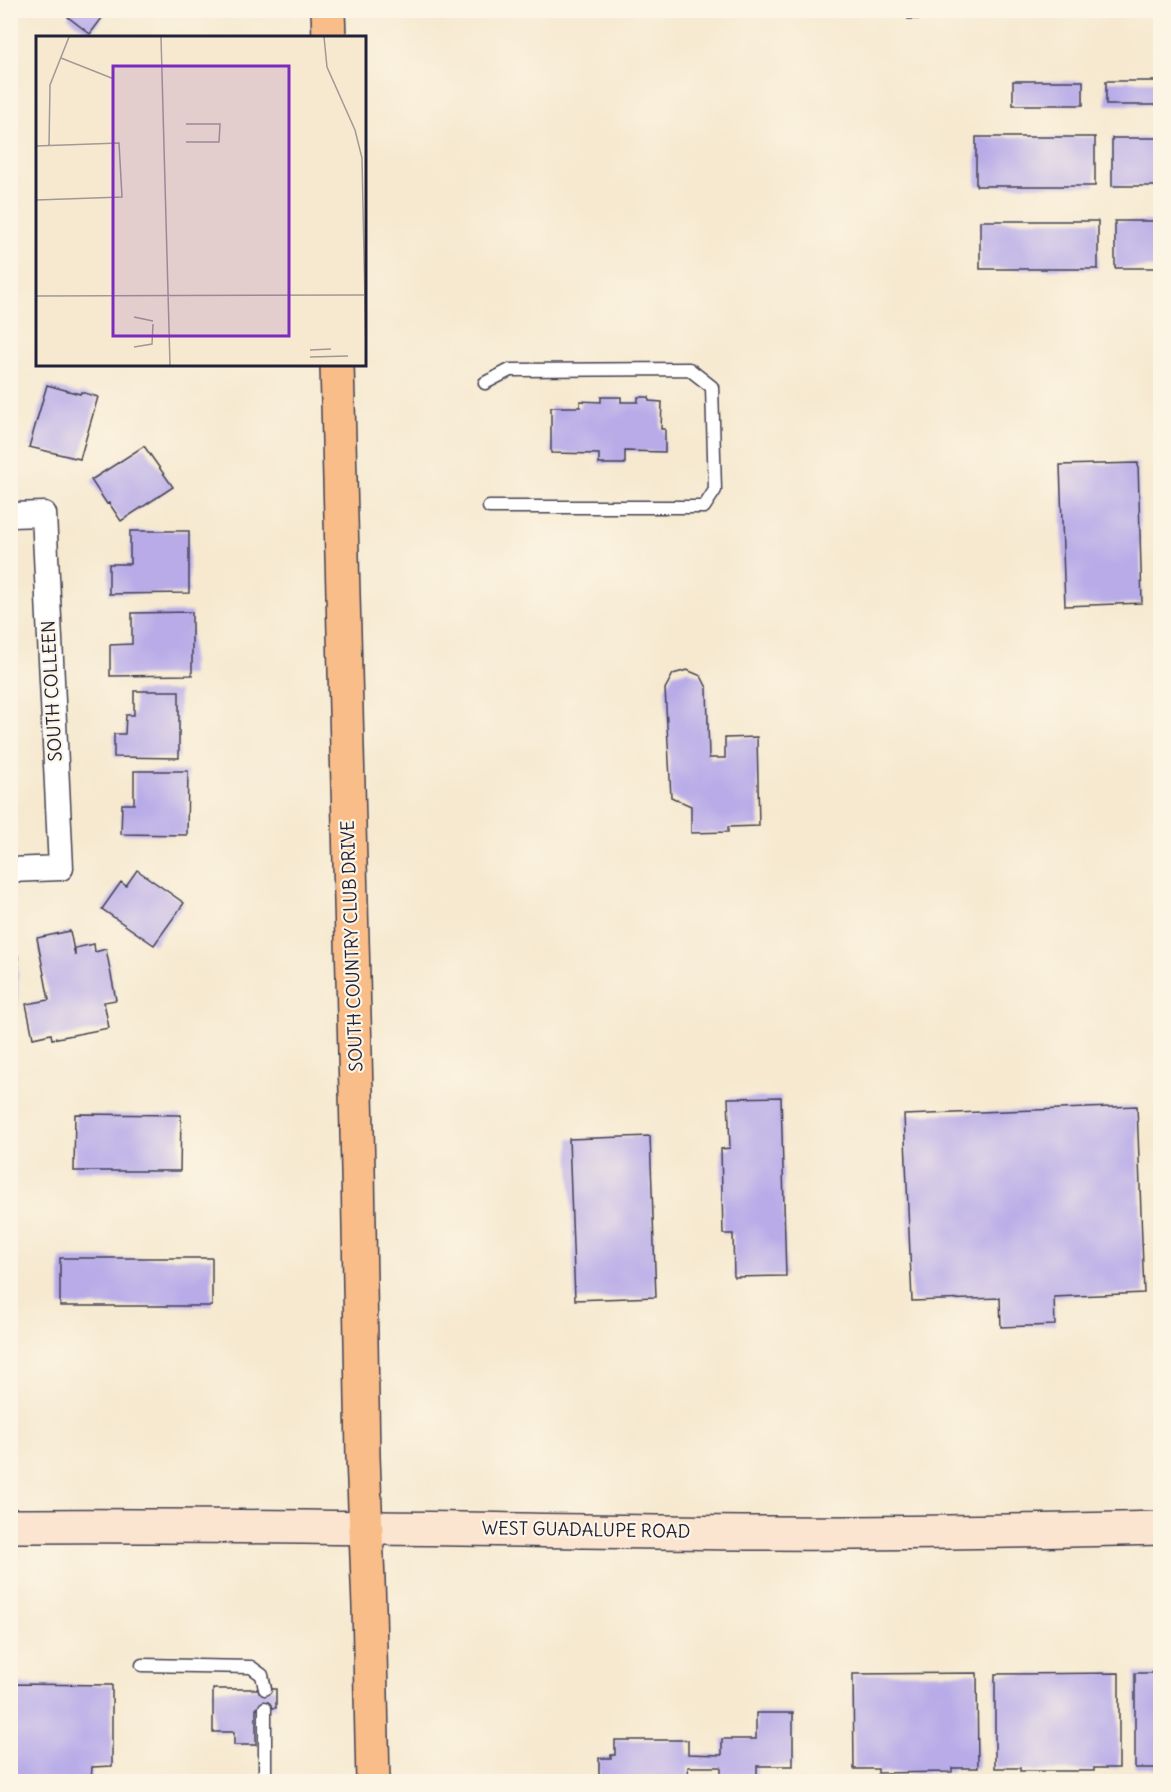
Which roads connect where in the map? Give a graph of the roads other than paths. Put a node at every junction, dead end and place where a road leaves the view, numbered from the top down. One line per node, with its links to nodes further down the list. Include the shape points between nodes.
1 (328, 10): 2 (main road)
2 (329, 36)
3 (337, 366): 9 (main road, SOUTH COUNTRY CLUB DRIVE)
4 (485, 383): 5 (lane, via 510,370 689,369 712,387 715,490 704,507)
5 (489, 507)
6 (10, 515): 7 (street, SOUTH COLLEEN, via 44,514 61,868)
7 (10, 870)
8 (10, 1526): 9 (main road, WEST GUADALUPE ROAD)
9 (365, 1527): 10 (main road, WEST GUADALUPE ROAD, via 766,1533); 15 (main road, SOUTH COUNTRY CLUB DRIVE)
10 (1161, 1527)
11 (142, 1665): 12 (lane, via 251,1667 262,1675)
12 (265, 1689)
13 (265, 1708): 14 (lane)
14 (265, 1782)
15 (373, 1782)

